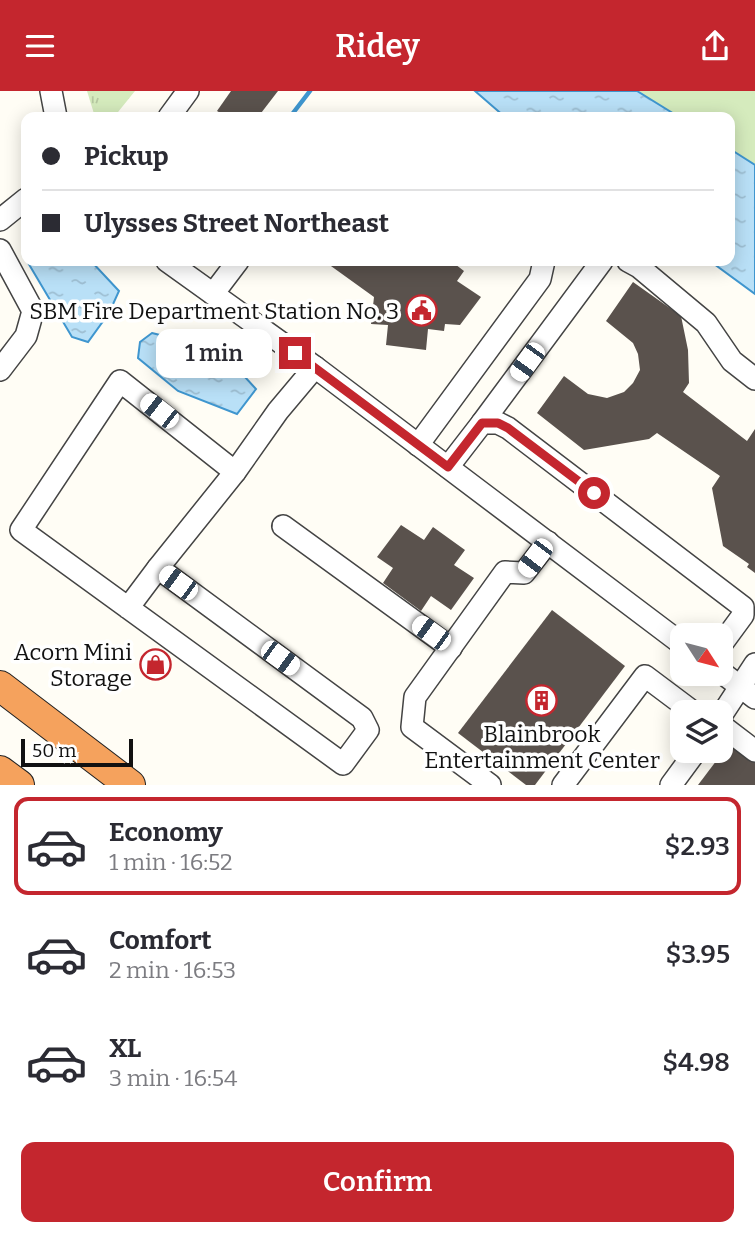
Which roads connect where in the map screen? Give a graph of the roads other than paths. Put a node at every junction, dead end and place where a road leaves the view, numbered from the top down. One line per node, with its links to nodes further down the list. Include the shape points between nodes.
1 (51, 91): 3 (street)
2 (188, 91): 4 (street)
3 (55, 112)
4 (173, 112)
5 (21, 203): 6 (street)
6 (0, 220)
7 (0, 250): 15 (street, via 33,311 26,336)
8 (174, 266): 13 (street)
9 (234, 266): 13 (street)
10 (543, 266): 18 (street, via 540,279)
11 (598, 266): 17 (street)
12 (637, 266): 16 (street, via 706,323 732,361)
13 (213, 294): 14 (street)
14 (315, 367): 18 (street); 20 (street)
15 (0, 370)
16 (755, 379)
17 (482, 423): 19 (street); 25 (street, via 508,428 743,607)
18 (418, 445): 19 (street)
19 (448, 467): 22 (street)
20 (235, 472): 23 (street); 24 (street, via 120,381 21,530)
21 (283, 526): 27 (street)
22 (548, 542): 26 (street); 27 (street, via 524,573 505,572)
23 (158, 568): 24 (street); 24 (street, via 362,718 368,730 343,764)
24 (128, 608)
25 (733, 629)
26 (670, 635)
27 (451, 647): 40 (street, via 415,697 412,727)
28 (755, 664): 31 (street)
29 (733, 679): 31 (street)
30 (0, 686): 39 (highway)
31 (751, 688): 33 (street)
32 (677, 700): 41 (street, via 645,676)
33 (733, 705)
34 (733, 734): 35 (street)
35 (755, 751)
36 (687, 763): 42 (street)
37 (0, 771): 38 (highway)
38 (19, 785)
39 (130, 785)
40 (490, 785)
41 (563, 785)
42 (671, 785)

